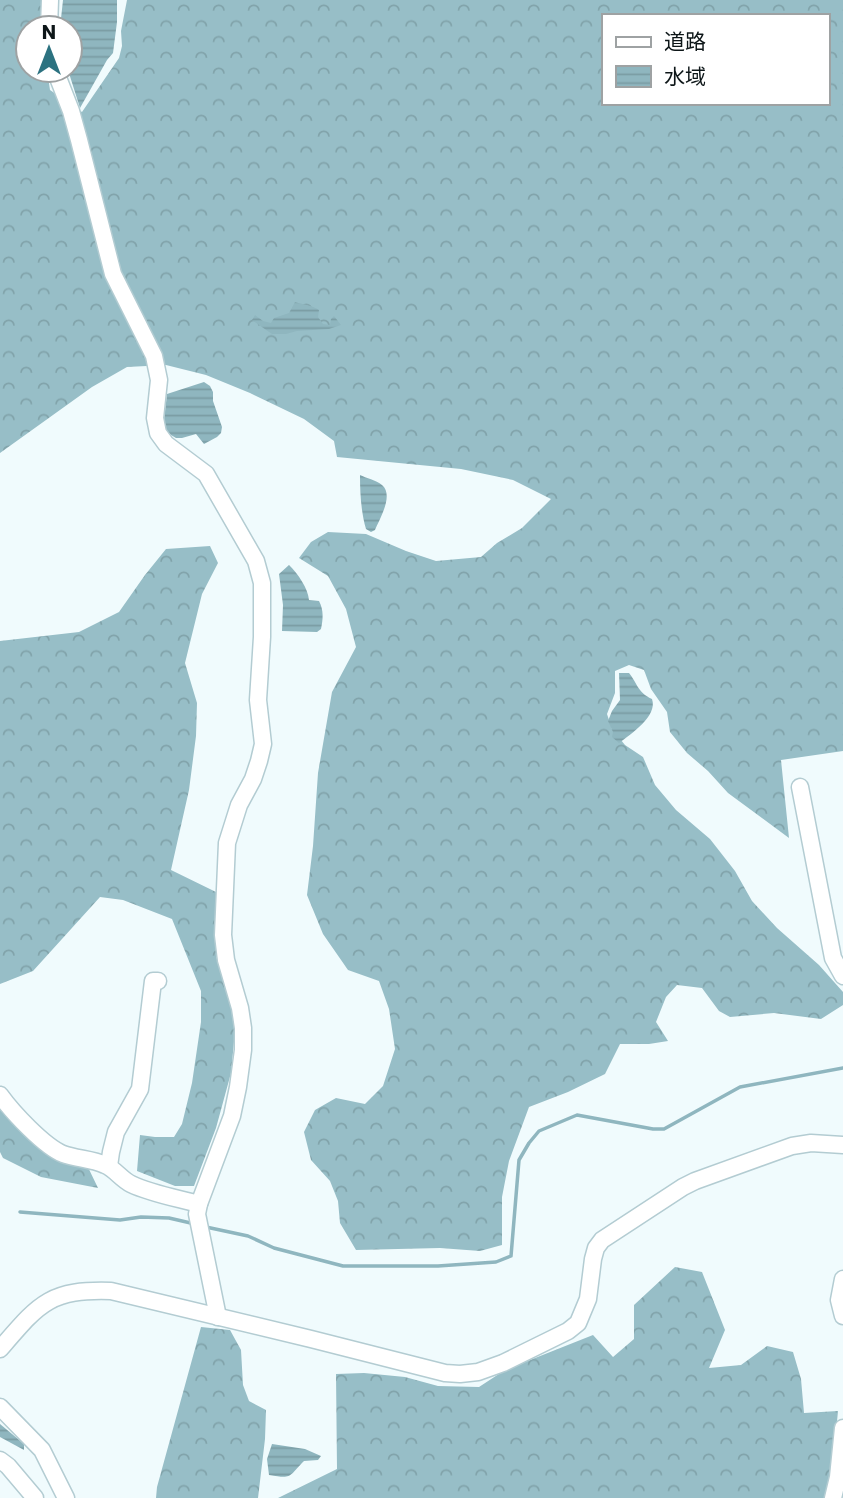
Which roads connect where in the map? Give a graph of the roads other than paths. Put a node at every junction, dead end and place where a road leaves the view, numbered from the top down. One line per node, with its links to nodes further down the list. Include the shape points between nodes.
1 (60, 84): 8 (street, via 113,274 154,356 159,380 158,433 206,474 256,561 262,583 258,700 263,744 227,843 223,935 240,1008 243,1050 232,1116)
2 (800, 787): 3 (street, via 833,958)
3 (843, 976)
4 (158, 981): 7 (street, via 153,981 140,1089 116,1132)
5 (0, 1096): 7 (street, via 53,1149)
6 (843, 1145): 11 (street, via 792,1146 683,1187 602,1240 596,1248 588,1299 578,1323 525,1353 478,1372 445,1373)
7 (109, 1167): 8 (street, via 124,1181)
8 (199, 1218): 11 (street)
9 (843, 1279): 10 (street, via 839,1300)
10 (843, 1316)
11 (218, 1317): 12 (street, via 111,1291 88,1290 49,1300)
12 (0, 1349)
13 (0, 1407): 16 (street, via 42,1450)
14 (843, 1428): 18 (street)
15 (0, 1460): 17 (street)
16 (64, 1497)
17 (35, 1498)
18 (832, 1498)

